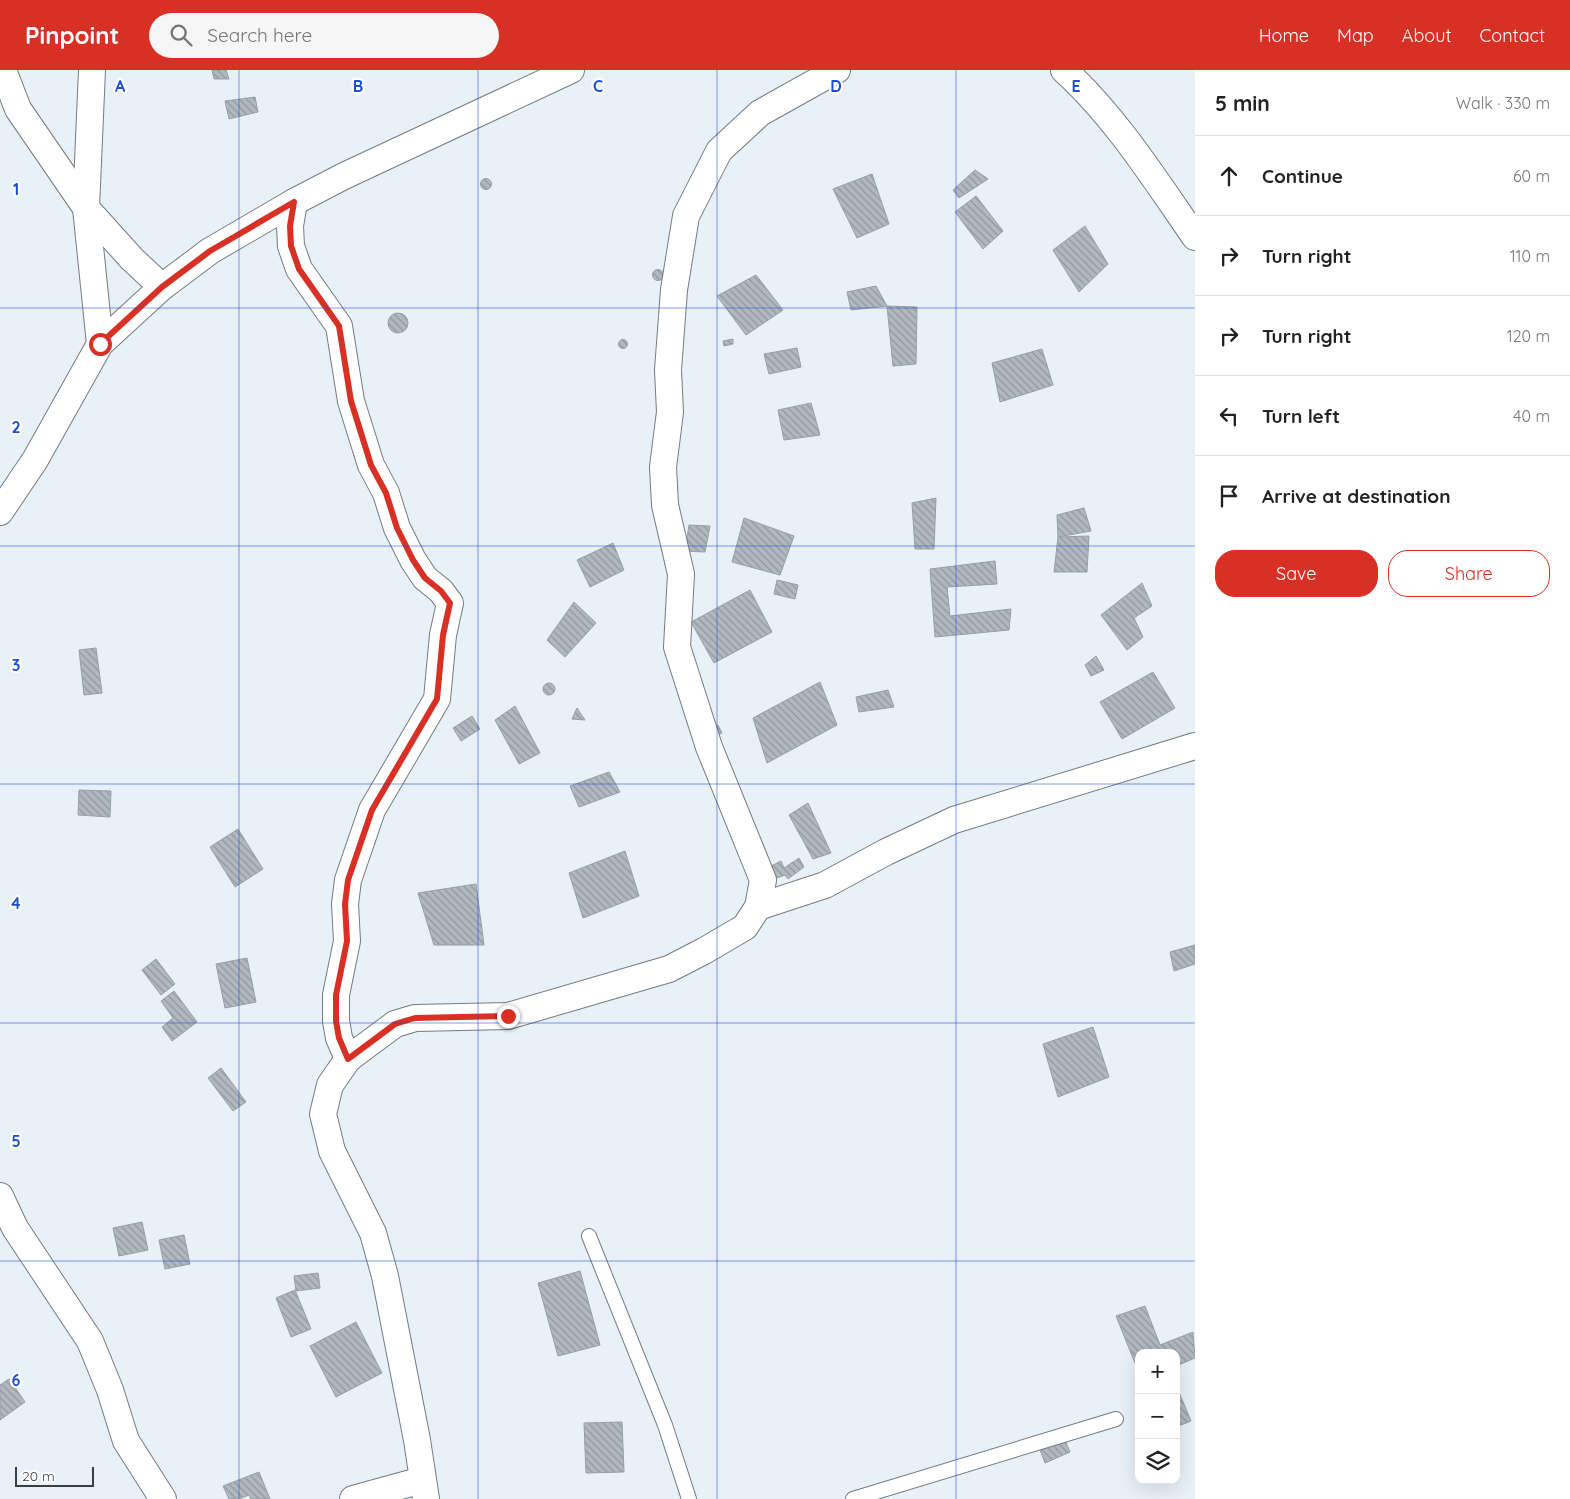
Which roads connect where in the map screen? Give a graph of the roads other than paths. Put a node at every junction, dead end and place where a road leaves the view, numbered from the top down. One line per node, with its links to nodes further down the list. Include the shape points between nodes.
1 (3, 70): 7 (street, via 18,109)
2 (92, 70): 7 (street)
3 (571, 70): 6 (street)
4 (1064, 70): 8 (street, via 1099,107)
5 (832, 71): 13 (street, via 760,113 719,151 686,216 674,290 668,370 670,412 663,466 665,505 681,574 677,647 709,747 763,880)
6 (294, 202): 9 (street, via 210,251); 14 (street, via 291,246 299,269 339,326 351,401 371,465 413,560 425,578 450,603 443,635 437,699 372,810 348,880 345,904 347,941 336,995 339,1038)
7 (86, 208): 9 (street); 10 (street)
8 (1195, 237)
9 (162, 287): 10 (street)
10 (100, 344): 11 (street, via 35,460)
11 (0, 512)
12 (1195, 746): 13 (street, via 954,820 825,885)
13 (758, 907): 14 (street, via 745,926 669,968 508,1016 415,1018 395,1024)
14 (348, 1059): 18 (street, via 330,1085 323,1114 332,1152 376,1242 396,1328)
15 (0, 1196): 19 (street, via 15,1228 90,1341 126,1441)
16 (589, 1236): 21 (lane, via 665,1425)
17 (1116, 1419): 22 (lane)
18 (424, 1489): 20 (street)
19 (163, 1499)
20 (353, 1499)
21 (689, 1499)
22 (853, 1499)

